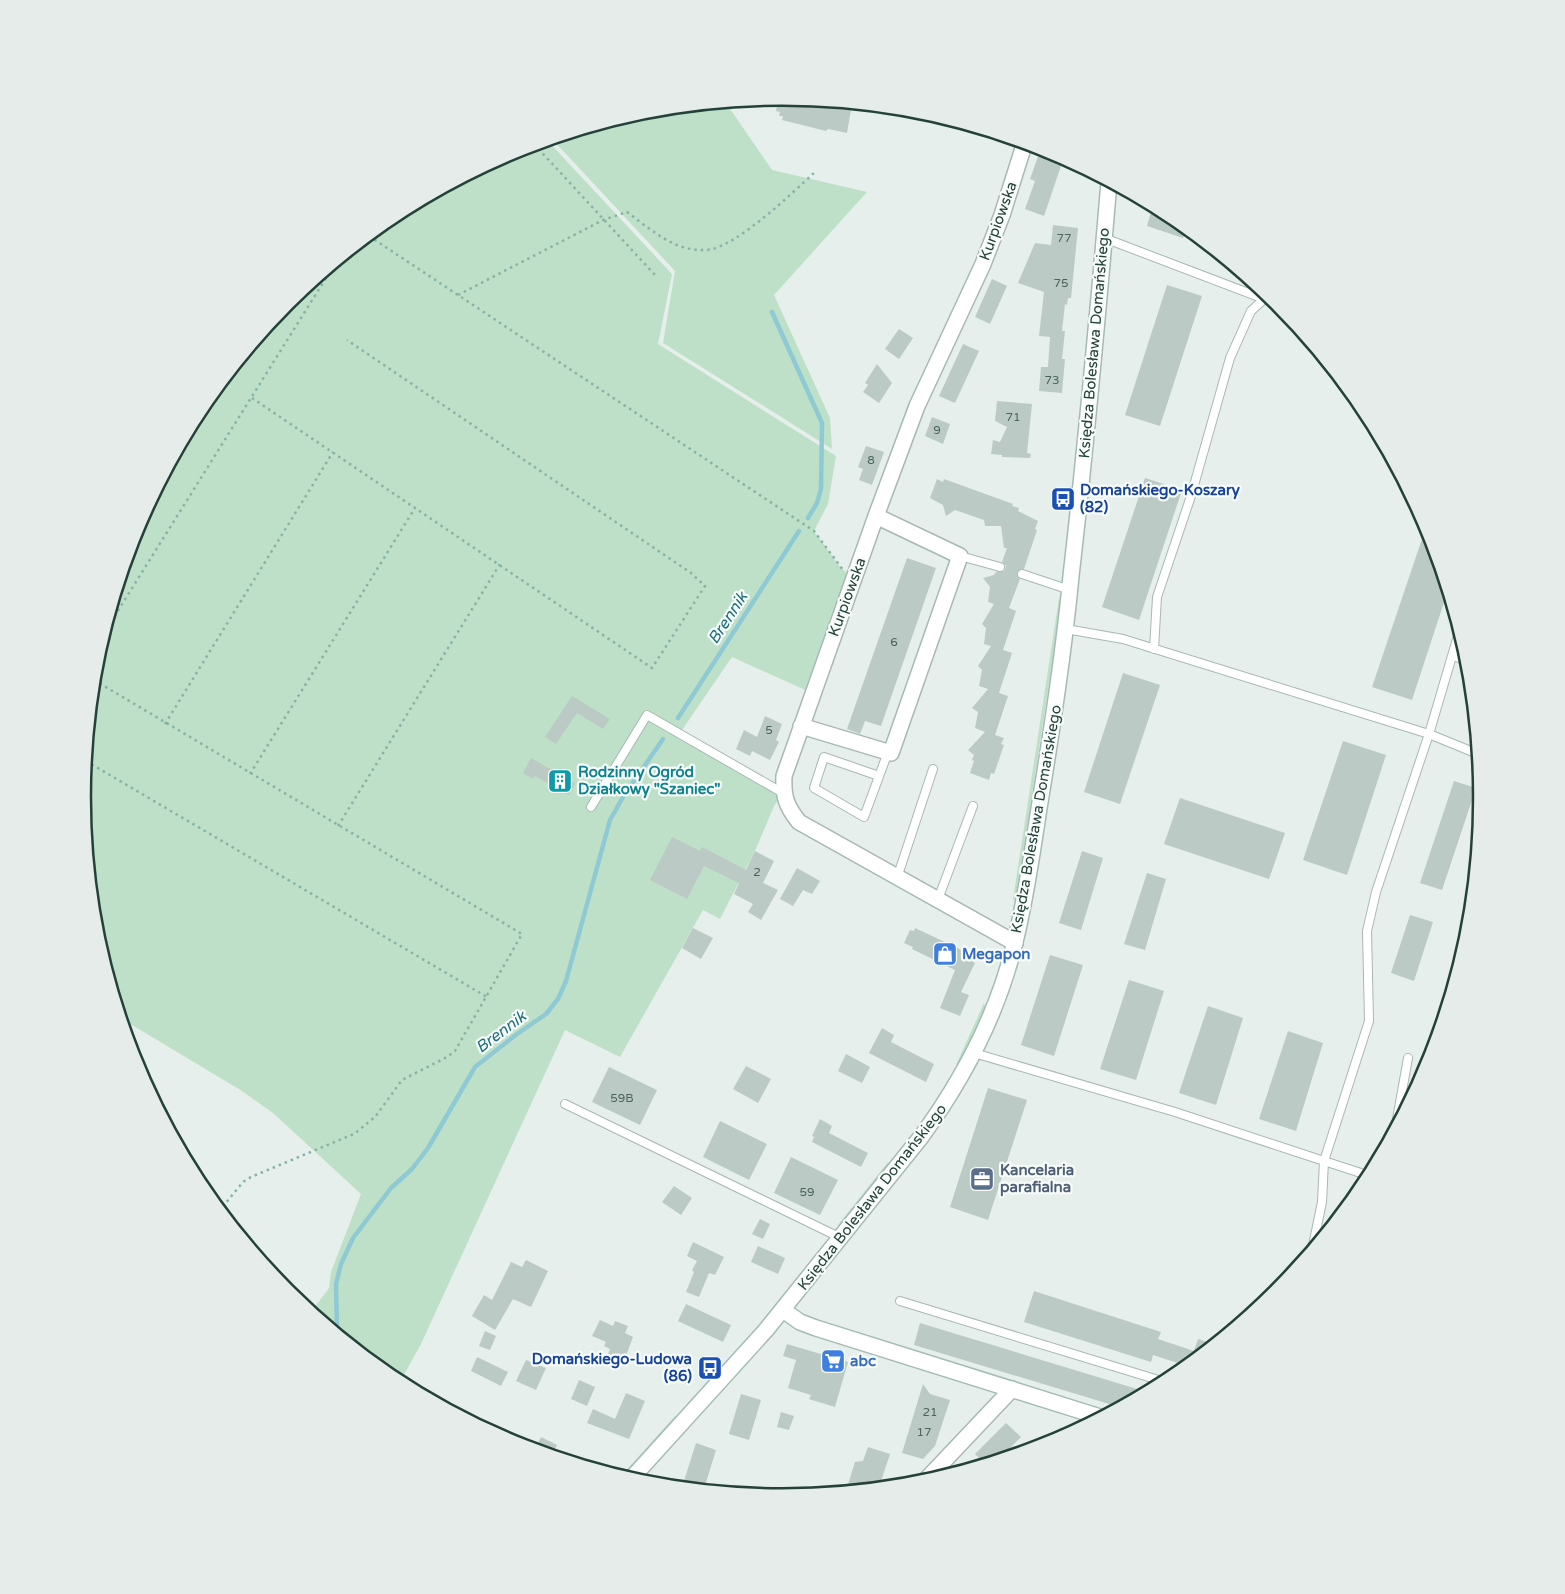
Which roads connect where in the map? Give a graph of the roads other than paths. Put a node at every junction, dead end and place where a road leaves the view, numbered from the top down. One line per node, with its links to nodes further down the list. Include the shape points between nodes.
1 (1023, 149): 6 (street, Kurpiowska, via 983,264 917,406)
2 (1108, 188): 3 (street, Księdza Bolesława Domańskiego)
3 (1104, 238): 4 (lane); 10 (street, Księdza Bolesława Domańskiego)
4 (1260, 297)
5 (1263, 300): 13 (lane, via 1251,311 1230,358 1191,496 1157,596)
6 (876, 516): 7 (street); 16 (street, Kurpiowska)
7 (960, 556): 8 (lane); 18 (street, via 891,753)
8 (1000, 567)
9 (1022, 574): 10 (lane)
10 (1070, 590): 11 (street, Księdza Bolesława Domańskiego)
11 (1066, 629): 13 (lane, via 1123,639); 27 (street, Księdza Bolesława Domańskiego, via 1050,744)
12 (1456, 644): 14 (lane)
13 (1154, 649): 17 (lane)
14 (1452, 656): 15 (lane); 17 (lane)
15 (1459, 658)
16 (802, 726): 18 (street); 22 (street, Kurpiowska, via 784,776)
17 (1429, 734): 19 (lane); 32 (lane, via 1366,931 1369,1021)
18 (888, 752): 21 (lane)
19 (1472, 752)
20 (933, 769): 25 (lane)
21 (879, 776): 21 (lane, via 864,817 814,788 824,757)
22 (783, 793): 24 (lane, via 647,715); 25 (street, via 788,808 799,822)
23 (972, 806): 26 (lane)
24 (591, 807)
25 (897, 878): 26 (street)
26 (937, 902): 27 (street)
27 (1015, 943): 28 (street, Księdza Bolesława Domańskiego)
28 (974, 1053): 32 (lane, via 1175,1112); 35 (street, Księdza Bolesława Domańskiego, via 944,1106)
29 (1408, 1058): 31 (lane)
30 (565, 1104): 35 (lane)
31 (1398, 1111)
32 (1324, 1161): 33 (lane); 34 (lane, via 1322,1202)
33 (1362, 1173)
34 (1316, 1232): 36 (lane)
35 (841, 1238): 38 (street, Księdza Bolesława Domańskiego)
36 (1315, 1238)
37 (900, 1301): 39 (lane)
38 (783, 1310): 40 (street, via 816,1328); 43 (street, Księdza Bolesława Domańskiego)
39 (1155, 1379)
40 (1012, 1389): 41 (street); 42 (street)
41 (1093, 1415)
42 (934, 1471)
43 (637, 1472)

